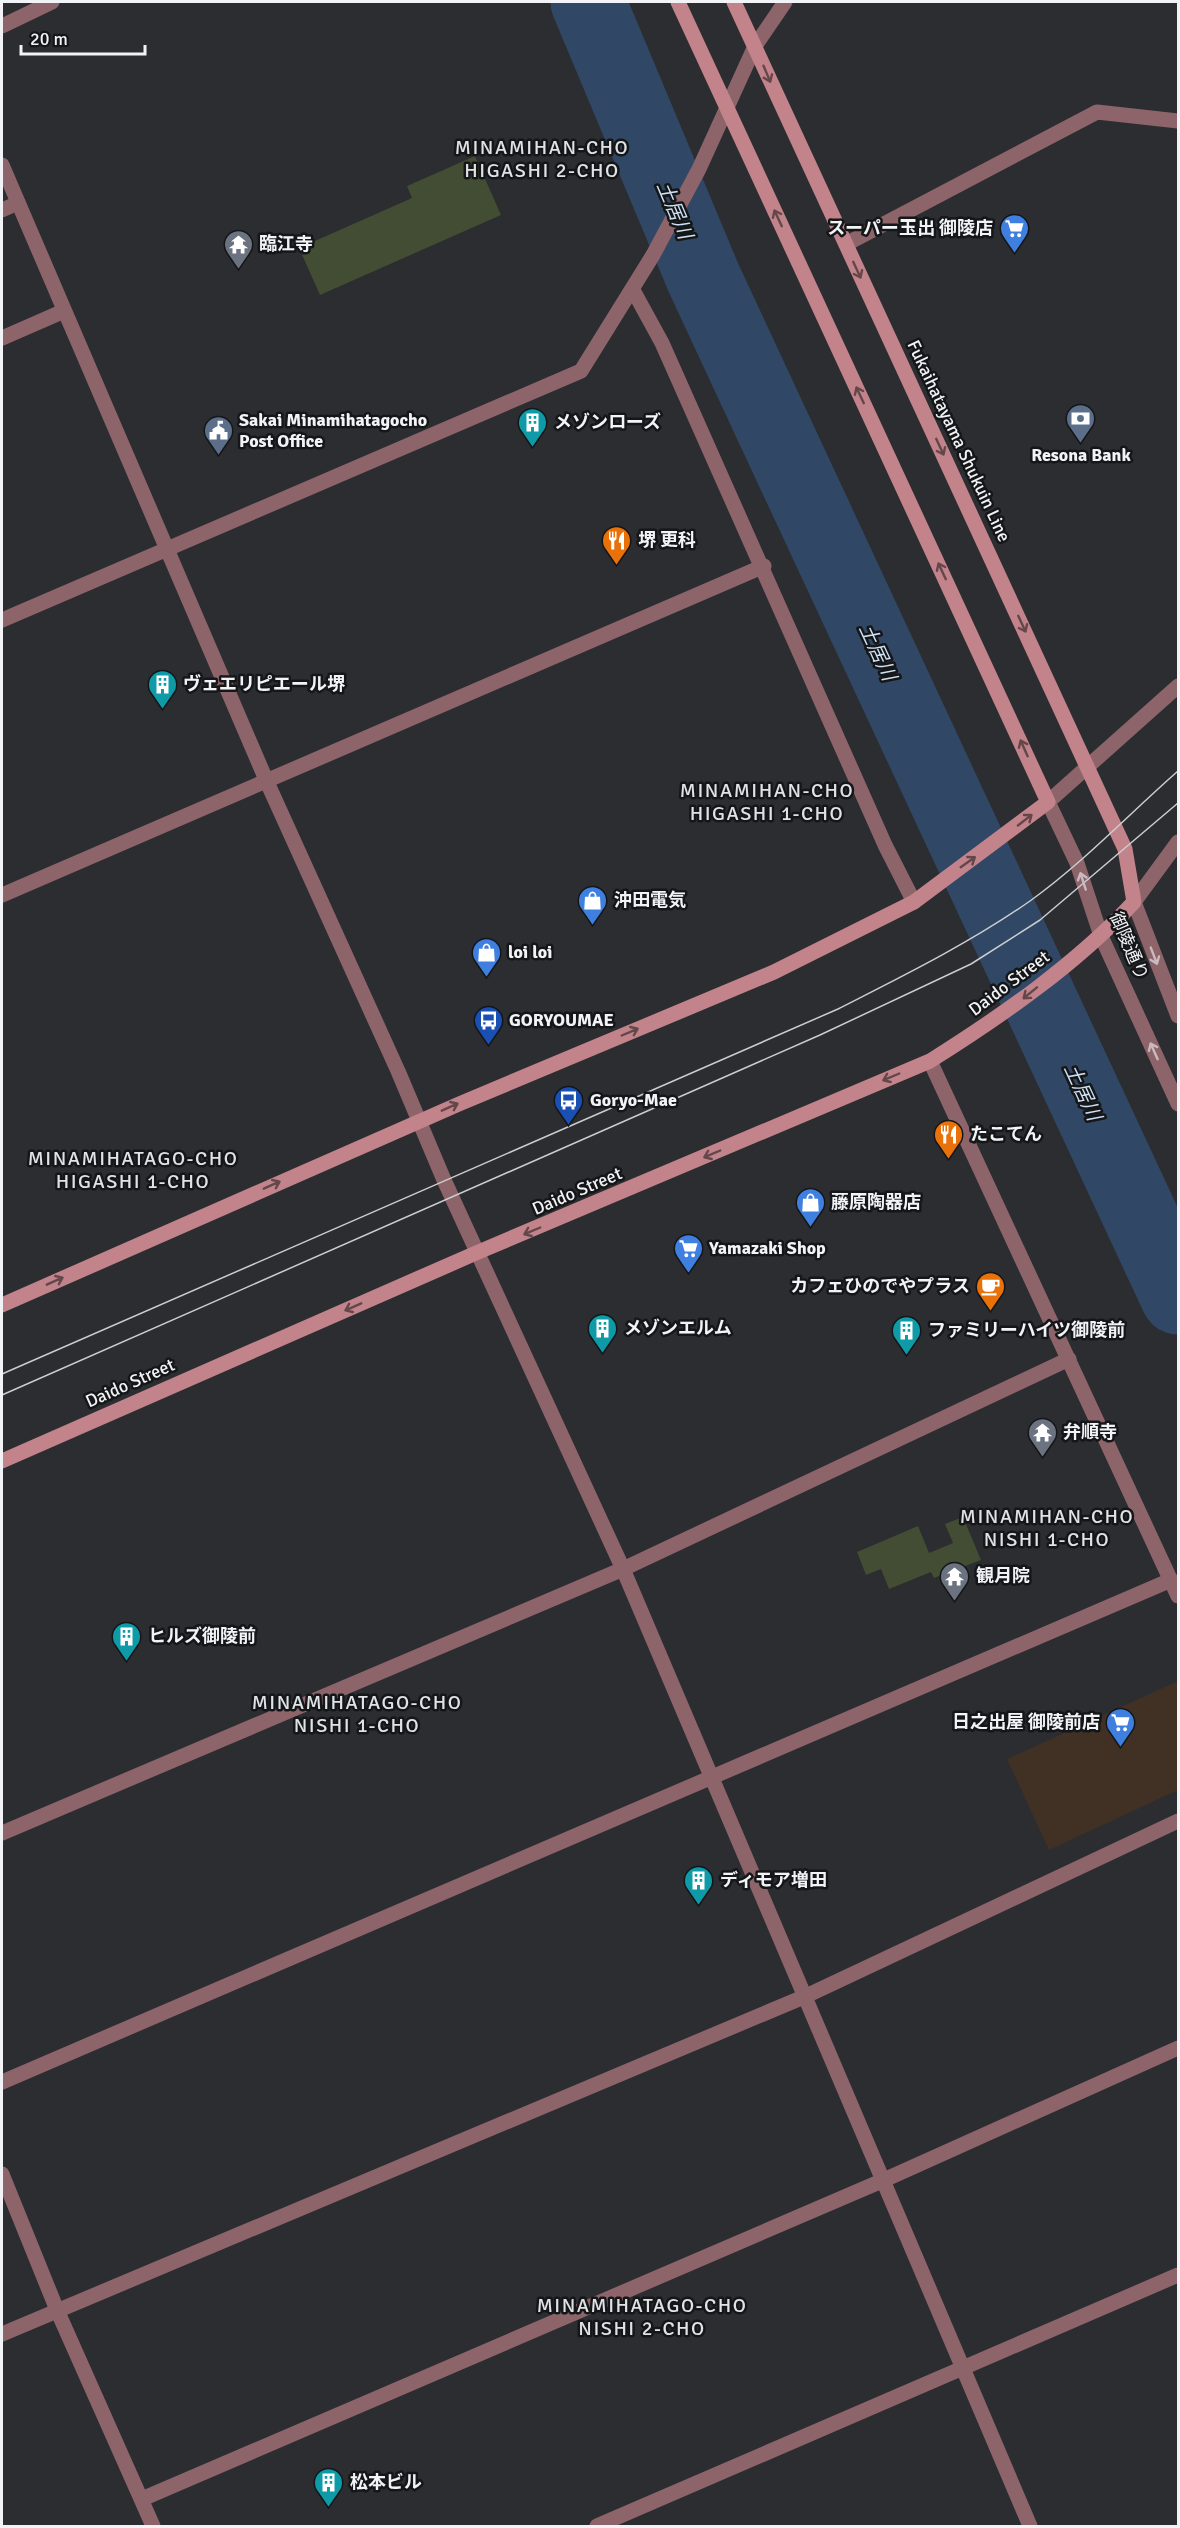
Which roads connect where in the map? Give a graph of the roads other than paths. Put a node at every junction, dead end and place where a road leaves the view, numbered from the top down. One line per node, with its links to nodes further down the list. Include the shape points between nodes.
1 (52, 2): 5 (street)
2 (678, 2): 7 (main road)
3 (735, 2): 6 (main road, Fukaihatayama Shukuin Line)
4 (785, 2): 6 (street)
5 (2, 26)
6 (755, 46): 7 (street); 12 (main road, Fukaihatayama Shukuin Line, one-way to 12)
7 (726, 109): 13 (street, via 699,169); 22 (main road, one-way to 7)
8 (1179, 121): 12 (street, via 1098,112)
9 (2, 165): 10 (street)
10 (18, 203): 11 (street); 14 (street)
11 (2, 210)
12 (846, 244): 20 (main road, Fukaihatayama Shukuin Line, one-way to 20)
13 (633, 290): 16 (street, via 581,372); 17 (street, via 662,344)
14 (64, 311): 15 (street); 16 (street)
15 (2, 338)
16 (166, 548): 18 (street); 21 (street)
17 (764, 566): 21 (street); 25 (street, via 885,845)
18 (2, 620)
19 (1179, 686): 20 (street)
20 (1088, 767): 22 (street); 26 (main road, Fukaihatayama Shukuin Line, via 1125,849)
21 (267, 782): 24 (street); 31 (street)
22 (1048, 802): 25 (main road, one-way to 22); 27 (street, 御陵通り, one-way to 22, via 1077,863)
23 (1179, 842): 26 (street)
24 (2, 895)
25 (914, 902): 31 (main road, one-way to 25, via 774,972)
26 (1134, 902): 27 (main road, Daido Street); 28 (street, 御陵通り, one-way to 28)
27 (1101, 936): 29 (main road, Daido Street, one-way to 29, via 997,1019); 30 (street, 御陵通り, one-way to 27)
28 (1179, 1016)
29 (930, 1061): 32 (main road, Daido Street, one-way to 32); 34 (street)
30 (1179, 1104)
31 (418, 1121): 32 (street); 33 (main road, one-way to 31)
32 (476, 1253): 35 (main road, Daido Street, one-way to 35); 36 (street)
33 (2, 1305)
34 (1069, 1359): 36 (street); 37 (street)
35 (2, 1461)
36 (623, 1569): 39 (street); 41 (street)
37 (1171, 1580): 38 (street); 39 (street)
38 (1179, 1596)
39 (712, 1776): 42 (street); 44 (street)
40 (1179, 1821): 42 (street)
41 (2, 1833)
42 (807, 1996): 46 (street); 48 (street)
43 (1179, 2048): 46 (street)
44 (2, 2082)
45 (2, 2174): 48 (street)
46 (884, 2180): 50 (street); 51 (street)
47 (1179, 2275): 50 (street)
48 (57, 2310): 49 (street); 51 (street)
49 (2, 2334)
50 (963, 2368): 53 (street); 54 (street)
51 (142, 2499): 52 (street)
52 (153, 2526)
53 (597, 2526)
54 (1030, 2526)

